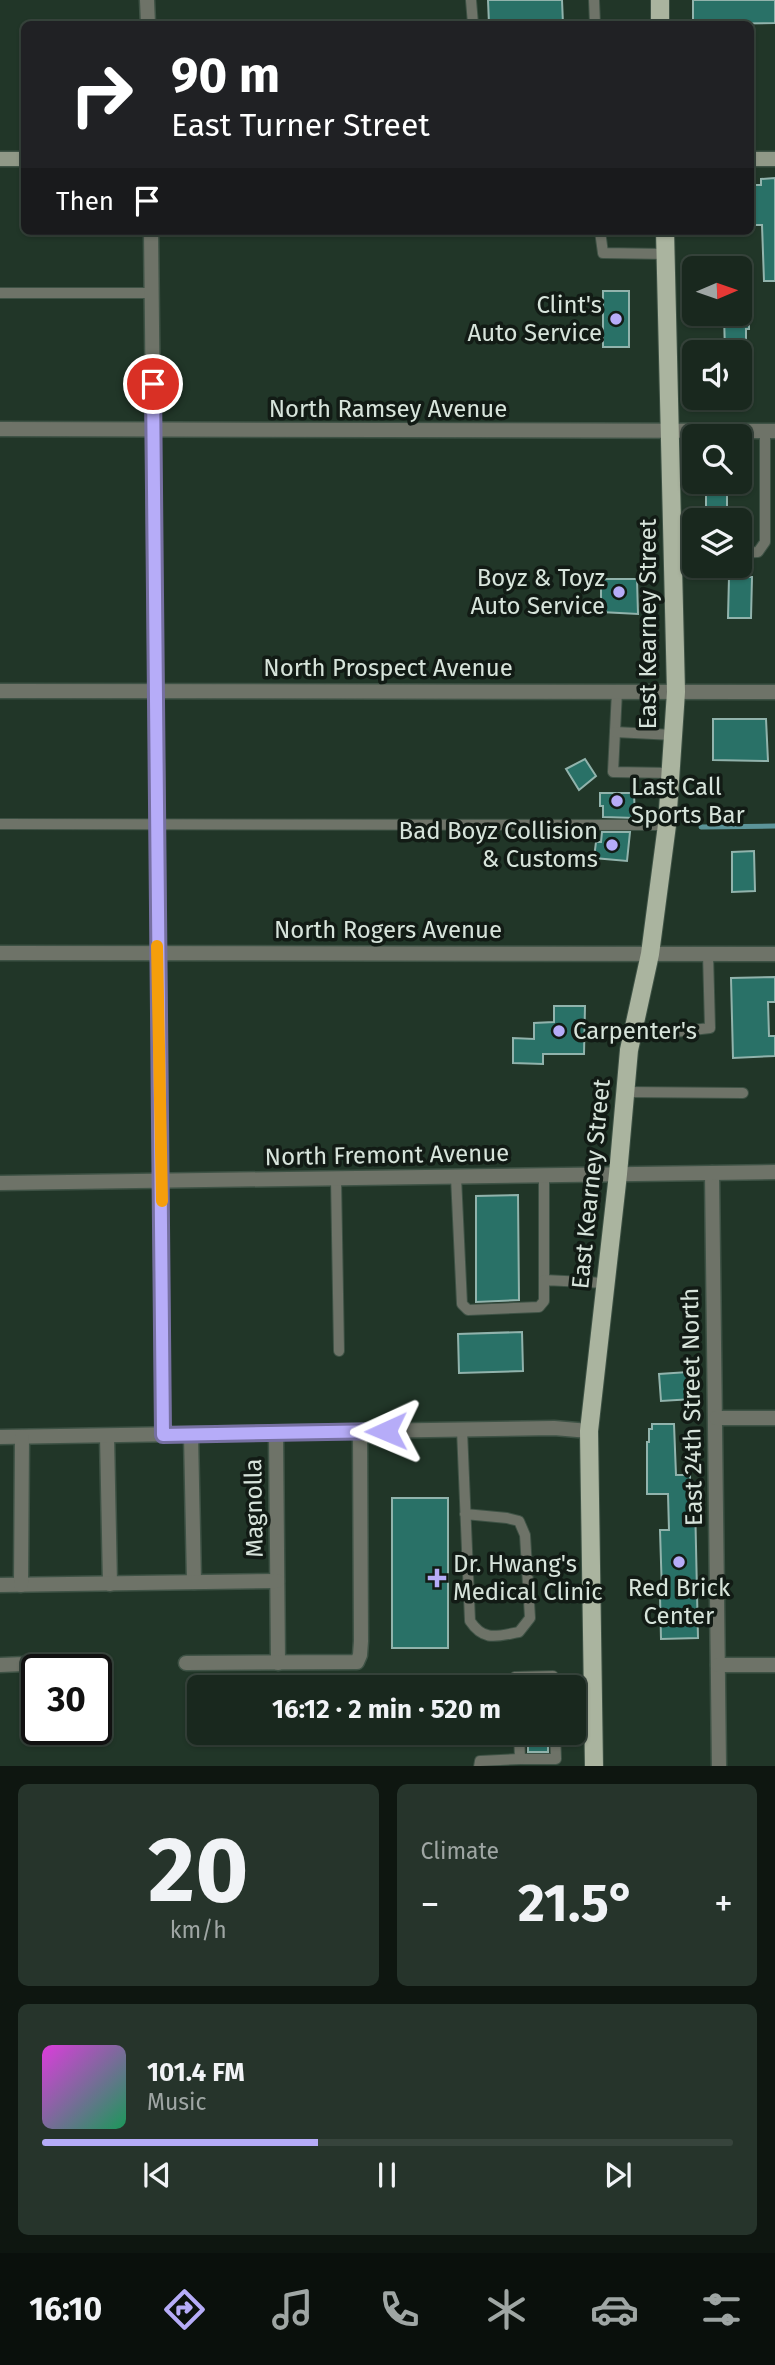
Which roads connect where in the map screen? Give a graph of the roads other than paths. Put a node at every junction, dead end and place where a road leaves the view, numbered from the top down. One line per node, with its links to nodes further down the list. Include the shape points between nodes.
1 (147, 0): 5 (street)
2 (471, 0): 6 (lane)
3 (594, 0): 7 (lane)
4 (660, 0): 8 (main road)
5 (148, 21)
6 (473, 21)
7 (595, 21)
8 (660, 21)
9 (0, 159): 10 (main road)
10 (21, 159)
11 (754, 159): 12 (main road)
12 (775, 159)
13 (151, 235): 18 (street)
14 (601, 235): 16 (lane, via 603,253)
15 (665, 235): 16 (main road, East Kearney Street)
16 (666, 254): 22 (main road, East Kearney Street)
17 (0, 293): 18 (lane)
18 (152, 293): 20 (street)
19 (0, 429): 20 (street, North Ramsey Avenue)
20 (154, 430): 22 (street, North Ramsey Avenue); 26 (street)
21 (770, 431): 22 (street, North Ramsey Avenue); 23 (lane, via 765,542)
22 (669, 432): 24 (main road, East Kearney Street)
23 (752, 552)
24 (673, 555): 25 (lane); 29 (main road, East Kearney Street)
25 (682, 555)
26 (158, 690): 27 (street, North Prospect Avenue); 28 (street, North Prospect Avenue); 35 (street)
27 (0, 691)
28 (617, 691): 29 (street, North Prospect Avenue); 31 (lane)
29 (677, 692): 30 (street, North Prospect Avenue); 32 (main road, East Kearney Street)
30 (775, 692)
31 (615, 732): 32 (lane); 33 (lane, via 613,772)
32 (673, 735): 33 (main road, East Kearney Street)
33 (671, 773): 36 (main road, East Kearney Street)
34 (0, 824): 35 (lane)
35 (158, 824): 36 (lane); 37 (street)
36 (667, 825): 39 (main road, East Kearney Street)
37 (157, 952): 38 (street, North Rogers Avenue); 39 (street, North Rogers Avenue); 51 (street)
38 (0, 953)
39 (650, 954): 40 (street, North Rogers Avenue); 42 (main road, East Kearney Street)
40 (708, 954): 41 (street, North Rogers Avenue); 42 (lane, via 710,1028)
41 (775, 954)
42 (632, 1037): 43 (main road, East Kearney Street)
43 (625, 1093): 44 (lane); 47 (main road, East Kearney Street)
44 (743, 1093)
45 (775, 1172): 46 (street, North Fremont Avenue)
46 (712, 1173): 47 (street, North Fremont Avenue); 56 (street, East 24th Street North)
47 (618, 1174): 48 (street, North Fremont Avenue); 54 (main road, East Kearney Street)
48 (544, 1175): 49 (street, North Fremont Avenue); 53 (lane)
49 (456, 1177): 50 (street, North Fremont Avenue); 53 (lane, via 462,1304 479,1311 539,1307 544,1301)
50 (336, 1178): 51 (street, North Fremont Avenue); 55 (lane)
51 (162, 1181): 52 (street, North Fremont Avenue); 62 (street)
52 (0, 1183)
53 (544, 1280): 54 (lane)
54 (605, 1283): 59 (main road, East Kearney Street)
55 (339, 1352)
56 (716, 1418): 57 (street); 77 (street, East 24th Street North)
57 (775, 1418)
58 (462, 1430): 59 (street); 60 (street); 67 (lane)
59 (589, 1431): 80 (main road, East Kearney Street)
60 (360, 1432): 61 (street); 74 (street, via 360,1656 348,1664)
61 (276, 1434): 63 (street); 68 (street, Magnolla)
62 (163, 1435): 63 (street); 64 (street)
63 (191, 1435): 69 (street)
64 (107, 1436): 66 (street); 71 (street)
65 (0, 1437): 66 (street)
66 (22, 1437): 70 (street)
67 (466, 1514): 67 (lane, via 470,1621 477,1632 491,1637 519,1632 530,1618 525,1535 519,1521)
68 (277, 1581): 69 (street); 74 (street, Magnolla)
69 (194, 1582): 71 (street)
70 (21, 1584): 71 (street); 72 (street)
71 (110, 1584)
72 (0, 1585)
73 (186, 1663): 74 (street)
74 (278, 1663)
75 (0, 1665): 76 (street)
76 (21, 1665)
77 (718, 1665): 78 (street); 87 (street, East 24th Street North)
78 (775, 1665)
79 (586, 1724): 80 (lane)
80 (593, 1724): 86 (main road, East Kearney Street)
81 (521, 1745): 83 (lane)
82 (554, 1745): 84 (lane, via 556,1759)
83 (520, 1759): 84 (lane); 85 (lane, via 480,1761)
84 (535, 1763)
85 (480, 1766)
86 (594, 1766)
87 (719, 1766)

